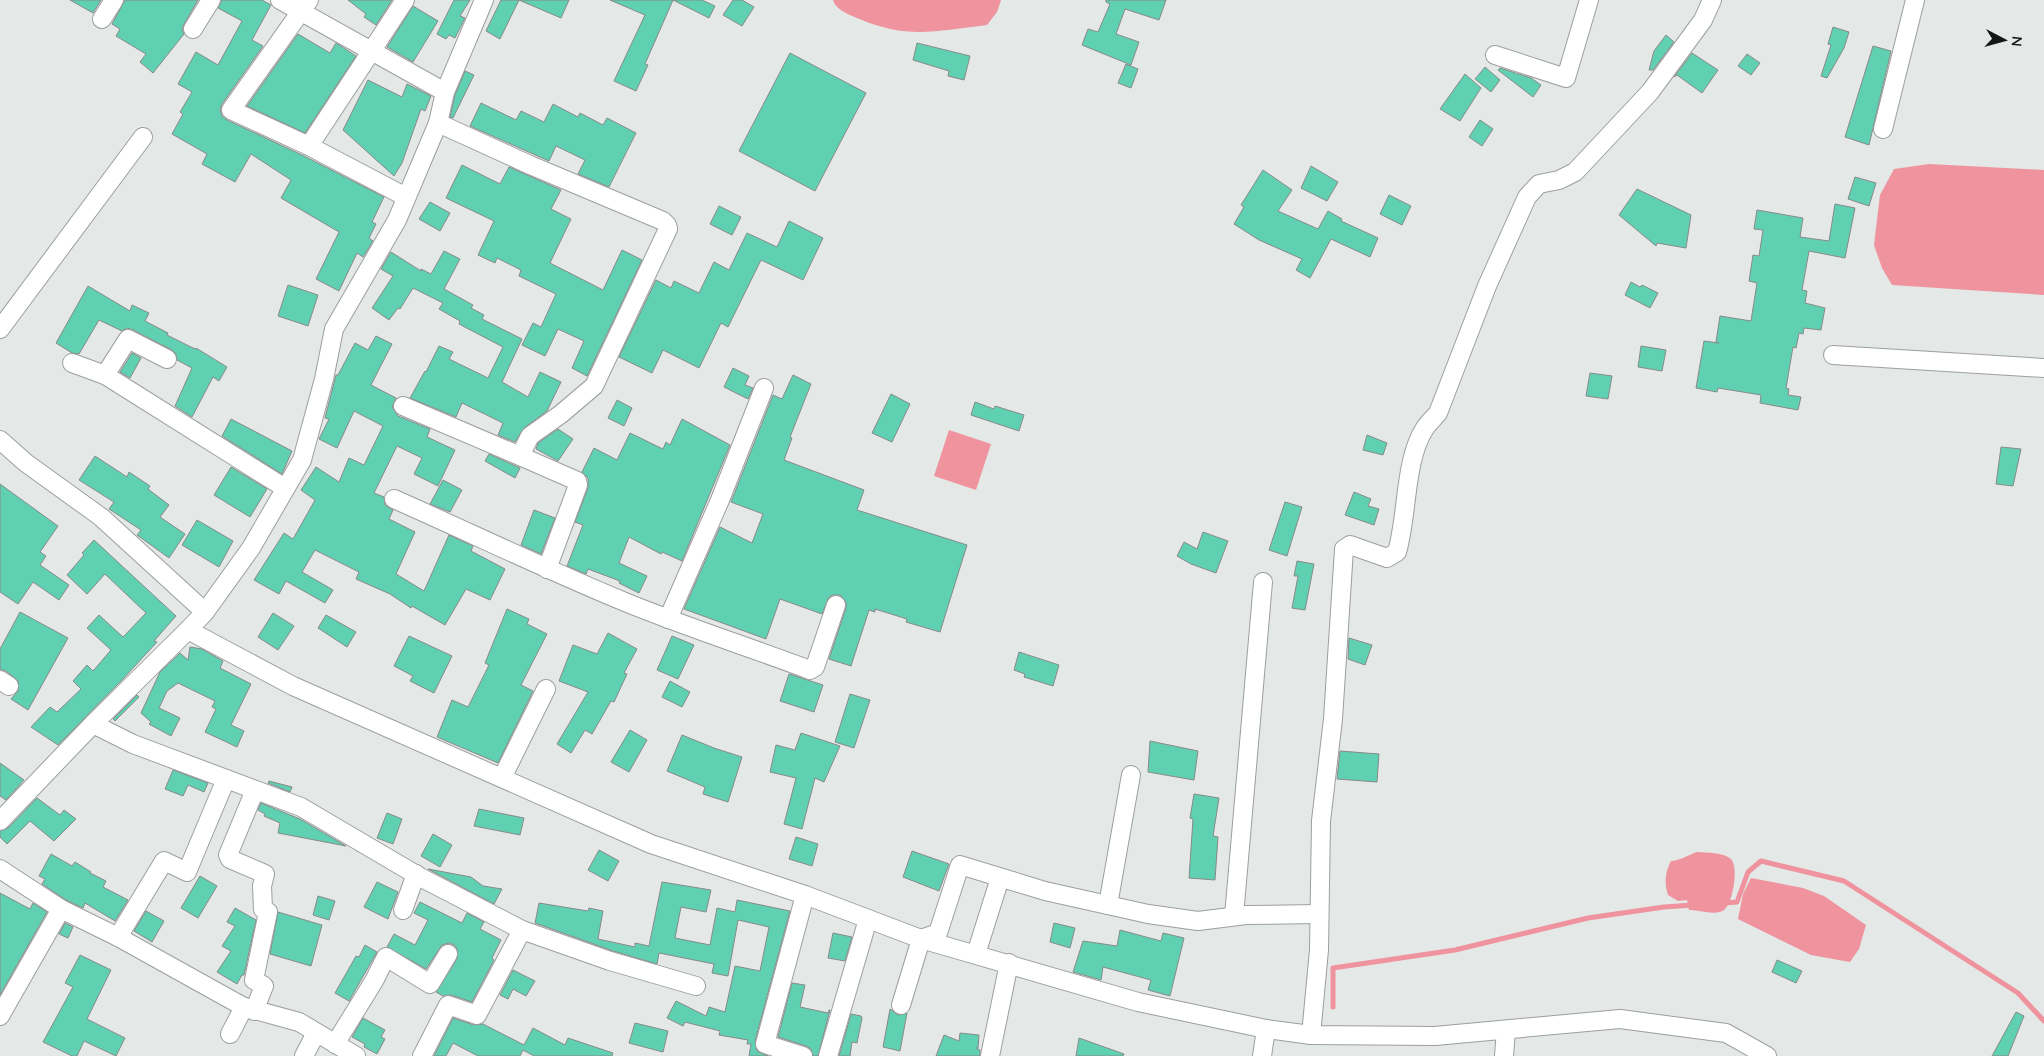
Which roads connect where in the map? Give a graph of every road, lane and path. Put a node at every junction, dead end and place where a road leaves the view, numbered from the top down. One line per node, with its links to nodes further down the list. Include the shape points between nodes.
1 (114, 0): 10 (street)
2 (211, 0): 11 (street)
3 (280, 0): 9 (street)
4 (405, 0): 12 (street)
5 (484, 0): 14 (street)
6 (1590, 0): 13 (street, via 1566,78)
7 (1712, 0): 52 (street, via 1703,20 1643,100 1575,172 1560,180 1539,184 1527,197 1487,286 1438,413 1419,441 1397,552 1388,558 1350,545 1344,549 1333,719 1321,821)
8 (1915, 0): 16 (street)
9 (305, 5): 12 (street); 18 (street, via 231,110)
10 (102, 19)
11 (193, 30)
12 (372, 51): 14 (street); 18 (street)
13 (1495, 55)
14 (446, 92): 15 (street)
15 (438, 123): 19 (street); 29 (street, via 667,225 668,230 594,386 530,436)
16 (1882, 129)
17 (143, 137): 20 (street)
18 (309, 146): 19 (street)
19 (406, 197): 30 (street, via 398,220 334,329 302,460)
20 (0, 329)
21 (1833, 355): 24 (street)
22 (167, 359): 25 (street, via 128,339)
23 (72, 363): 25 (street)
24 (2044, 368)
25 (105, 374): 30 (street)
26 (764, 388): 36 (street)
27 (403, 406): 29 (street)
28 (0, 440): 35 (street, via 100,517)
29 (520, 456): 32 (street, via 578,481)
30 (285, 488): 35 (street, via 250,548)
31 (394, 499): 32 (street)
32 (546, 569): 36 (street)
33 (1263, 582): 53 (street)
34 (836, 605): 36 (street, via 815,667 810,670)
35 (205, 612): 37 (street)
36 (668, 619)
37 (188, 630): 39 (street); 41 (street, via 292,686)
38 (546, 688): 41 (street)
39 (93, 724): 42 (street, via 134,744); 44 (street)
40 (1131, 775): 49 (street)
41 (502, 778): 48 (street, via 651,844)
42 (226, 779): 43 (street); 56 (street, via 186,872 164,861)
43 (256, 790): 46 (street, via 301,806); 63 (street, via 228,855 230,859 265,874 263,909 268,912 254,980 264,986)
44 (0, 821)
45 (0, 869): 50 (street)
46 (416, 874): 51 (street); 55 (street)
47 (1000, 878): 49 (street); 57 (street, via 960,866 938,933); 59 (street)
48 (805, 895): 54 (street); 74 (street, via 765,1044)
49 (1108, 905): 53 (street, via 1198,920)
50 (61, 909): 56 (street); 64 (street)
51 (403, 910)
52 (1319, 914): 53 (street); 69 (street, via 1319,950)
53 (1234, 916)
54 (868, 919): 57 (street); 75 (street)
55 (522, 930): 61 (street, via 610,961); 73 (street, via 477,1015 448,1005)
56 (118, 937): 63 (street)
57 (920, 939): 59 (street); 62 (street)
58 (448, 954): 70 (street, via 430,984 386,957)
59 (976, 954): 60 (street)
60 (1009, 963): 65 (street, via 1138,1002); 76 (street)
61 (696, 986)
62 (901, 1005)
63 (249, 1009): 67 (street, via 299,1022); 68 (street)
64 (0, 1016)
65 (1266, 1029): 69 (street); 77 (street)
66 (1506, 1030): 69 (street, via 1436,1036); 78 (street); 79 (street, via 1620,1019 1726,1032)
67 (316, 1033): 70 (street); 71 (street)
68 (230, 1034)
69 (1310, 1035)
70 (335, 1044): 72 (street)
71 (304, 1056)
72 (356, 1056)
73 (422, 1056)
74 (803, 1056)
75 (828, 1056)
76 (990, 1056)
77 (1262, 1056)
78 (1504, 1056)
79 (1767, 1056)

